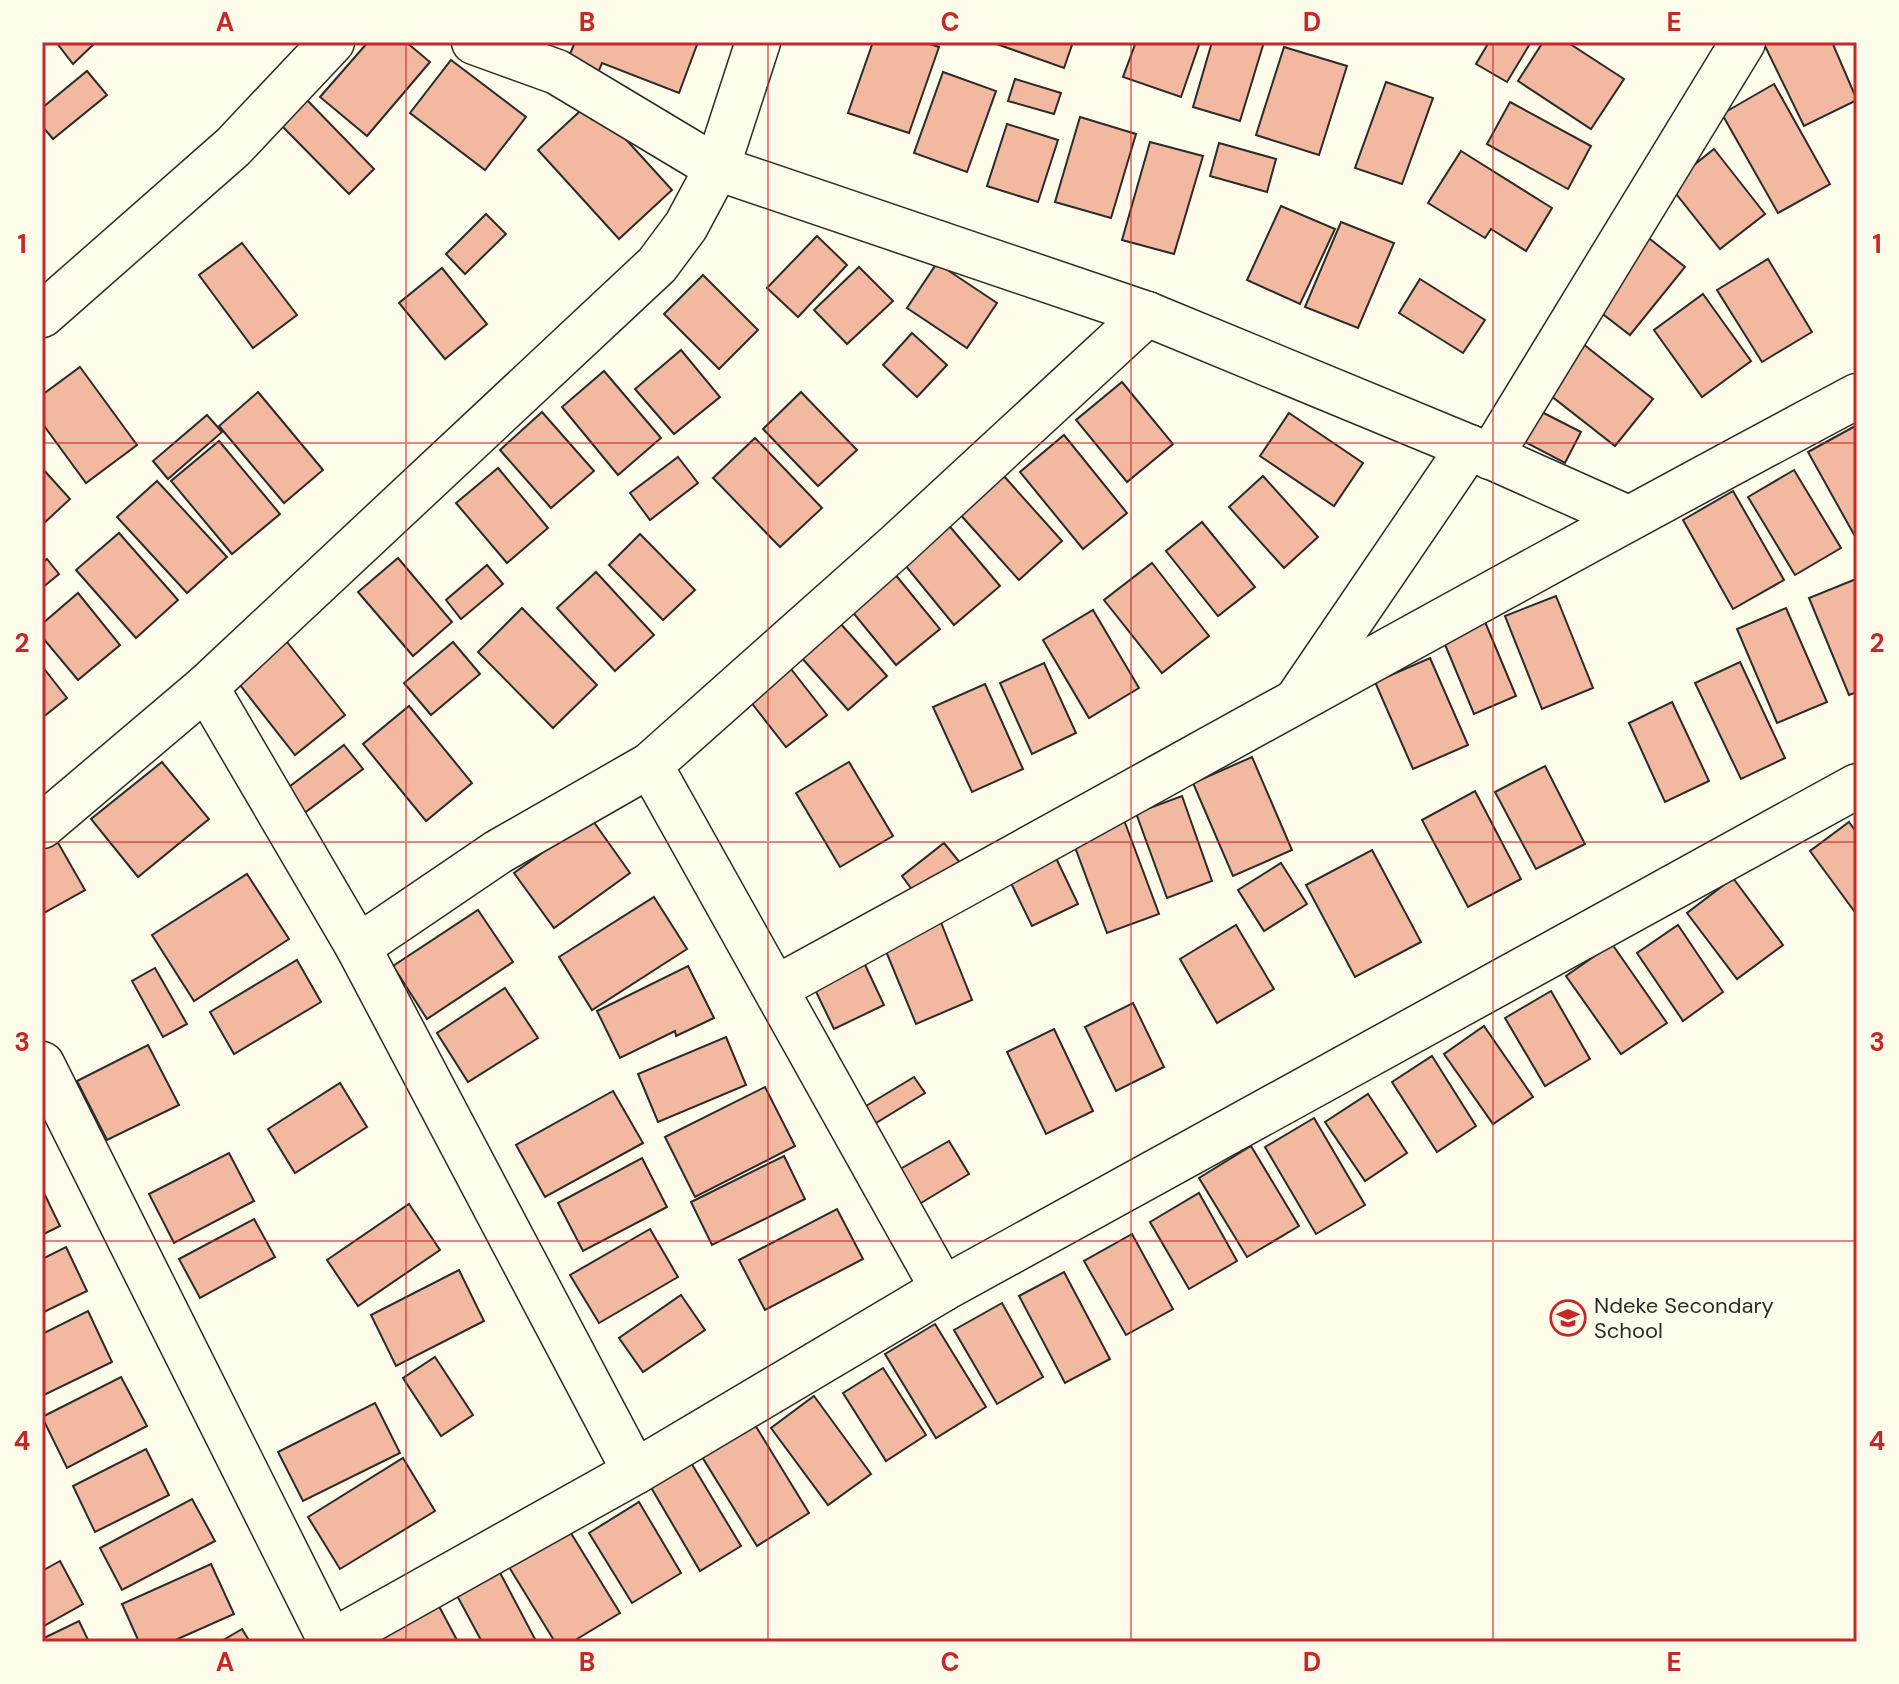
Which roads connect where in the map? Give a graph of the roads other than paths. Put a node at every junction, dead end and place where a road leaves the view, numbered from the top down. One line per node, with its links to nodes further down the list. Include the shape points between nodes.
1 (332, 42): 7 (street, via 233,147)
2 (474, 42): 5 (street, via 557,72)
3 (758, 42): 5 (street)
4 (1743, 42): 9 (street)
5 (717, 168): 6 (street); 11 (street, via 686,226 657,265)
6 (1147, 314): 9 (street); 13 (street)
7 (42, 315)
8 (1857, 396): 10 (street)
9 (1480, 452): 10 (street); 12 (street)
10 (1628, 518): 12 (street)
11 (206, 687): 15 (street); 16 (street)
12 (1294, 706): 17 (street)
13 (650, 765): 16 (street, via 498,852); 17 (street)
14 (1857, 786): 19 (street)
15 (42, 826)
16 (358, 947): 20 (street)
17 (776, 988): 19 (street)
18 (42, 1064): 21 (street)
19 (943, 1289): 20 (street)
20 (635, 1472): 21 (street)
21 (331, 1642)

